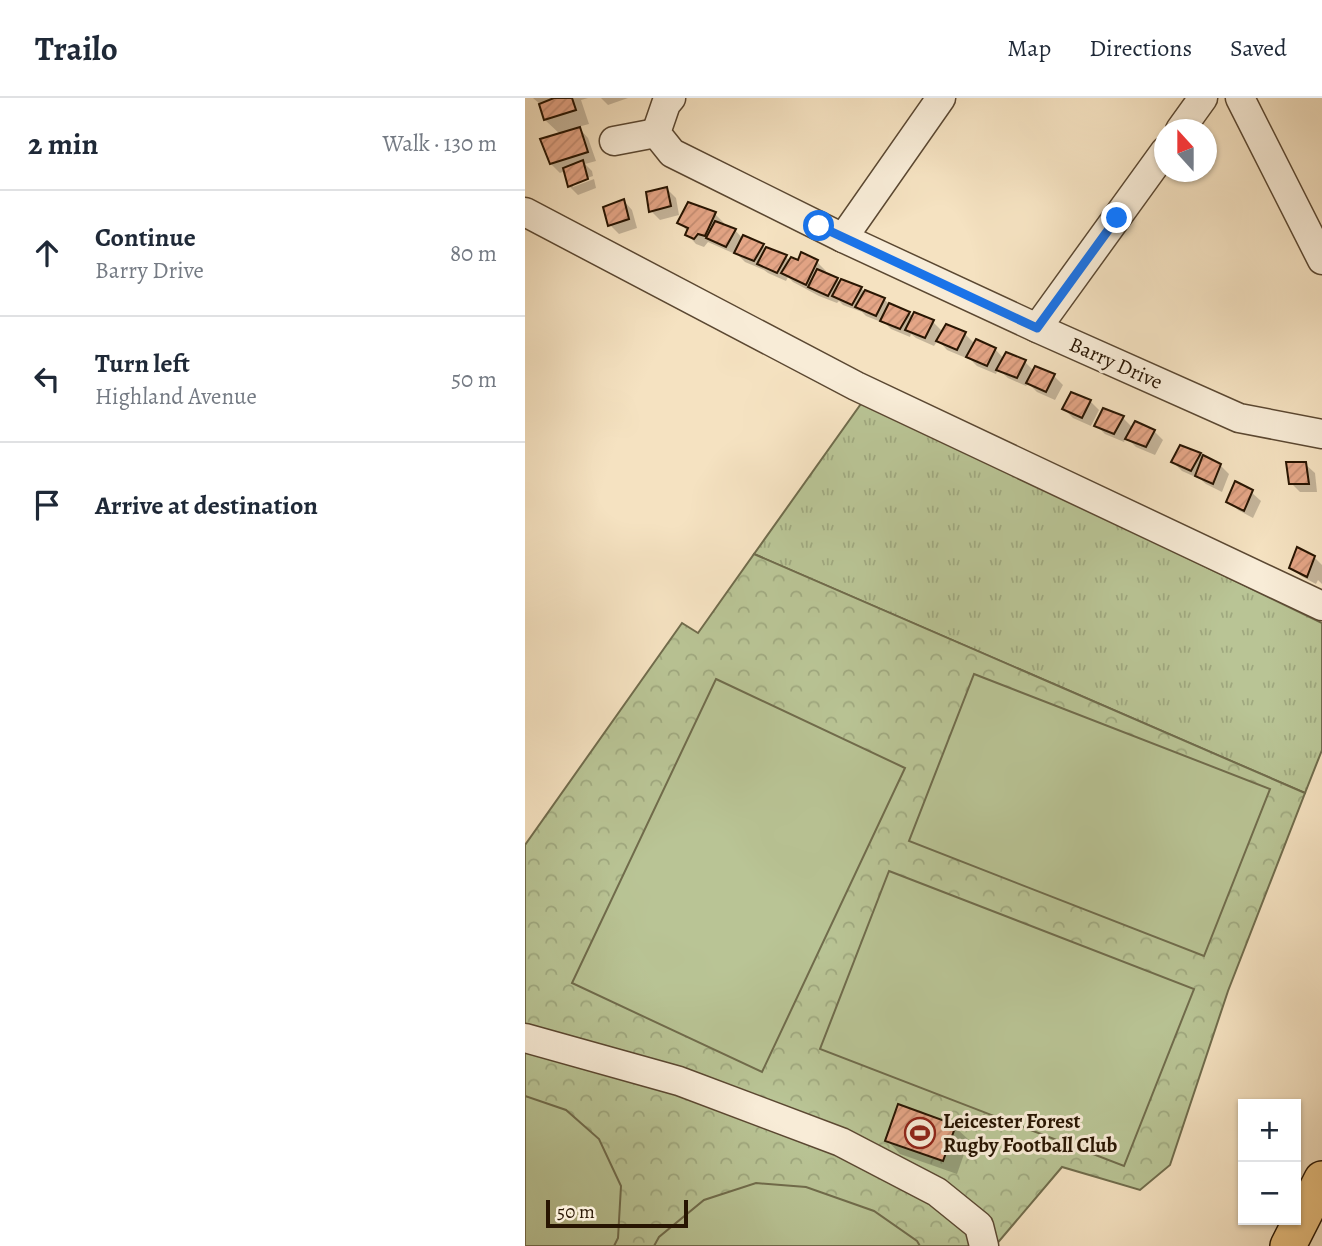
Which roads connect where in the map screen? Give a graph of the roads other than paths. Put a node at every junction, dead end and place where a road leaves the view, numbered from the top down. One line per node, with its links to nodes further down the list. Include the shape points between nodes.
1 (671, 98): 6 (street)
2 (941, 98): 10 (street)
3 (1203, 98): 5 (street)
4 (1240, 98): 11 (street)
5 (1188, 119)
6 (656, 133): 7 (street); 10 (street, Barry Drive, via 672,153)
7 (614, 141)
8 (1154, 165): 12 (street)
9 (525, 212): 14 (street, via 856,386)
10 (843, 238): 12 (street, Barry Drive)
11 (1322, 260)
12 (1037, 328): 13 (street, Barry Drive, via 1239,418)
13 (1322, 434)
14 (1322, 606)
15 (525, 1038): 17 (street, via 679,1081 841,1142 937,1192 979,1226)
16 (1322, 1179): 18 (main road)
17 (984, 1246)
18 (1288, 1246)

